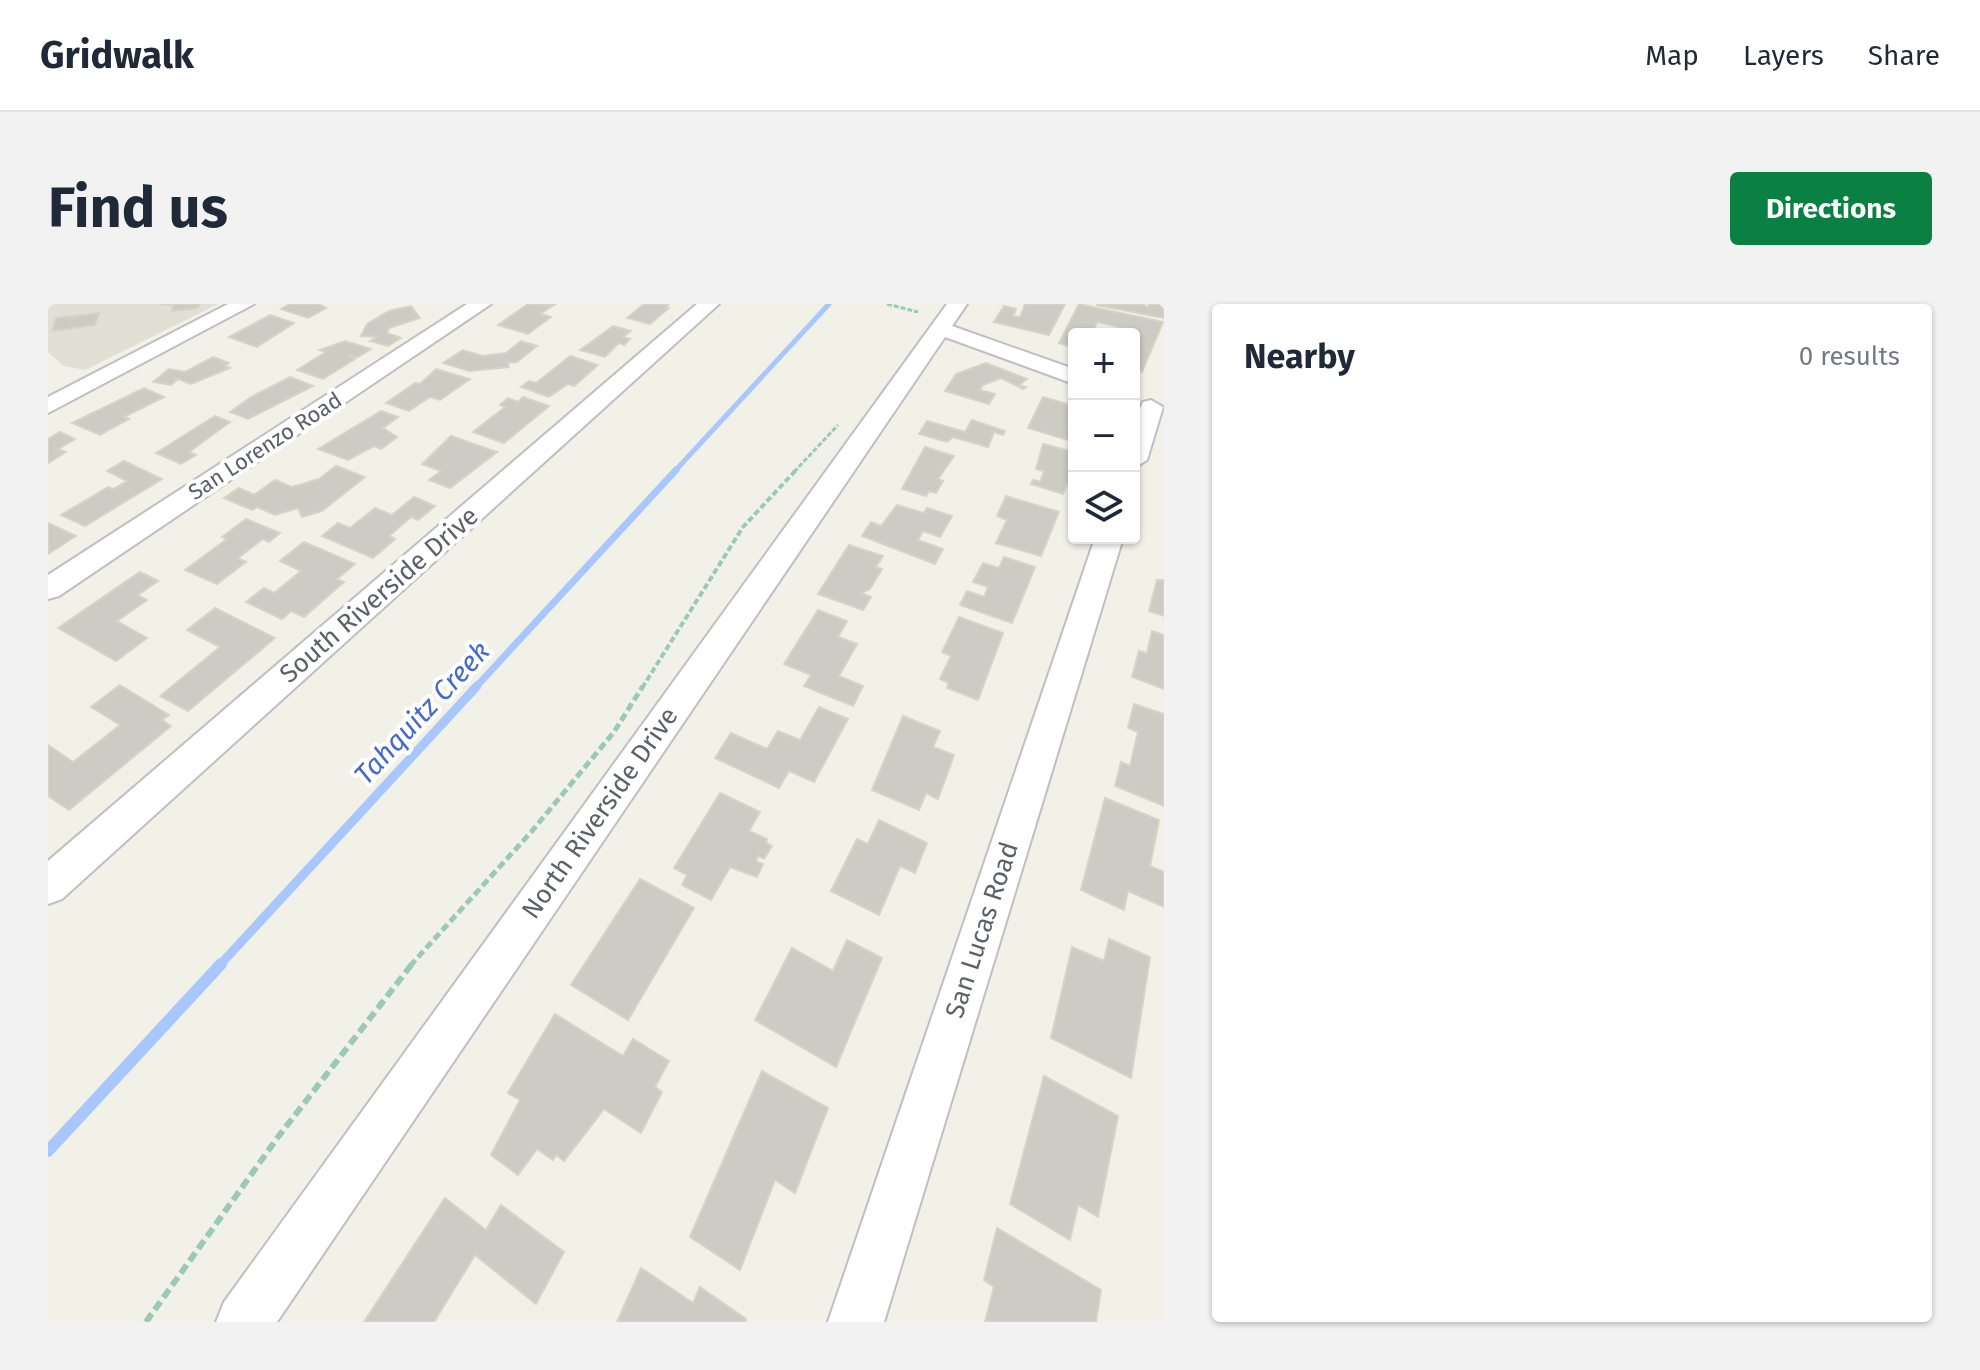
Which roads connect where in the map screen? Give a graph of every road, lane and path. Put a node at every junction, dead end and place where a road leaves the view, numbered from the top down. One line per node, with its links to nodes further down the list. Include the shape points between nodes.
1 (244, 304): 8 (street)
2 (481, 304): 14 (street, San Lorenzo Road)
3 (709, 304): 15 (street, South Riverside Drive)
4 (887, 304): 5 (path)
5 (930, 314): 6 (street); 17 (street, North Riverside Drive)
6 (1068, 374)
7 (48, 379): 8 (street)
8 (79, 390): 9 (street)
9 (48, 406)
10 (1150, 406): 12 (street)
11 (847, 416): 16 (path, via 743,527 614,732 532,831 431,939 278,1137)
12 (1140, 440)
13 (1107, 544): 18 (street, San Lucas Road)
14 (48, 589)
15 (48, 886)
16 (146, 1322)
17 (244, 1322)
18 (856, 1322)

